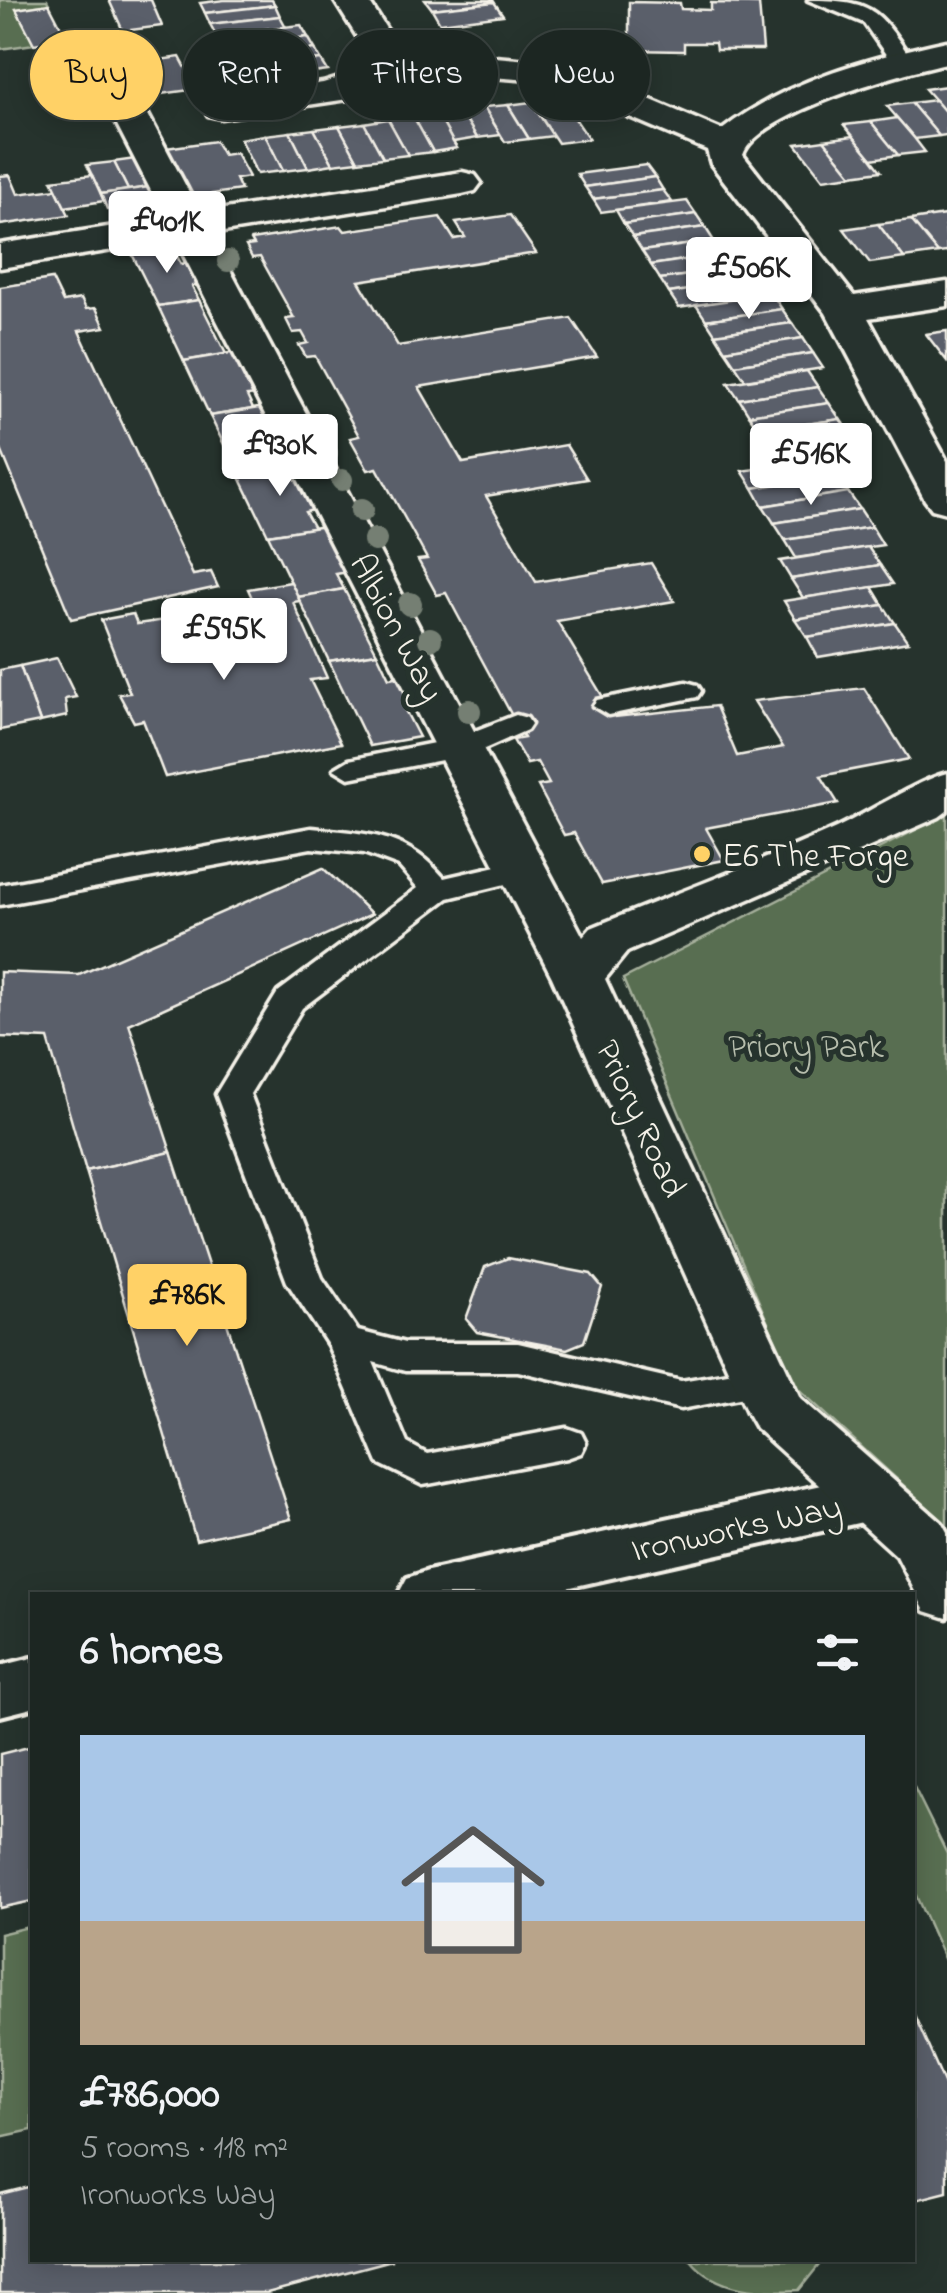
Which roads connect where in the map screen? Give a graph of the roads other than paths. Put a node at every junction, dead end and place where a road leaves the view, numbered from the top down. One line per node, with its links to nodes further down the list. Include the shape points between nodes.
1 (351, 0): 3 (street)
2 (818, 0): 5 (lane, via 872,18)
3 (369, 30)
4 (947, 52): 5 (street)
5 (902, 61): 8 (street, via 782,108)
6 (498, 68): 8 (street, via 551,72)
7 (132, 120): 10 (street, Albion Way)
8 (726, 145): 13 (street, via 724,156)
9 (462, 183): 10 (street)
10 (187, 226): 11 (street); 18 (street, Albion Way)
11 (0, 256)
12 (947, 294): 13 (street)
13 (844, 310): 14 (street)
14 (947, 500)
15 (686, 692): 16 (lane)
16 (608, 706)
17 (516, 724): 18 (lane)
18 (457, 739): 19 (lane); 21 (street, Albion Way)
19 (349, 769)
20 (947, 788): 24 (street, via 851,840 609,940)
21 (523, 870): 22 (lane); 24 (street, Albion Way)
22 (437, 890): 23 (lane, via 410,859 369,844 311,838); 25 (lane, via 290,1000 233,1094 305,1282)
23 (0, 895)
24 (578, 977): 26 (street, Priory Road)
25 (345, 1341): 26 (lane, via 405,1357 518,1357 681,1395); 27 (lane, via 392,1453 423,1470)
26 (762, 1381): 28 (street, Priory Road, via 777,1412)
27 (567, 1443)
28 (867, 1498): 29 (street, Ironworks Way); 30 (street, Priory Road, via 920,1540)
29 (442, 1592)
30 (947, 1593)
31 (30, 1684): 32 (street)
32 (0, 1691)

